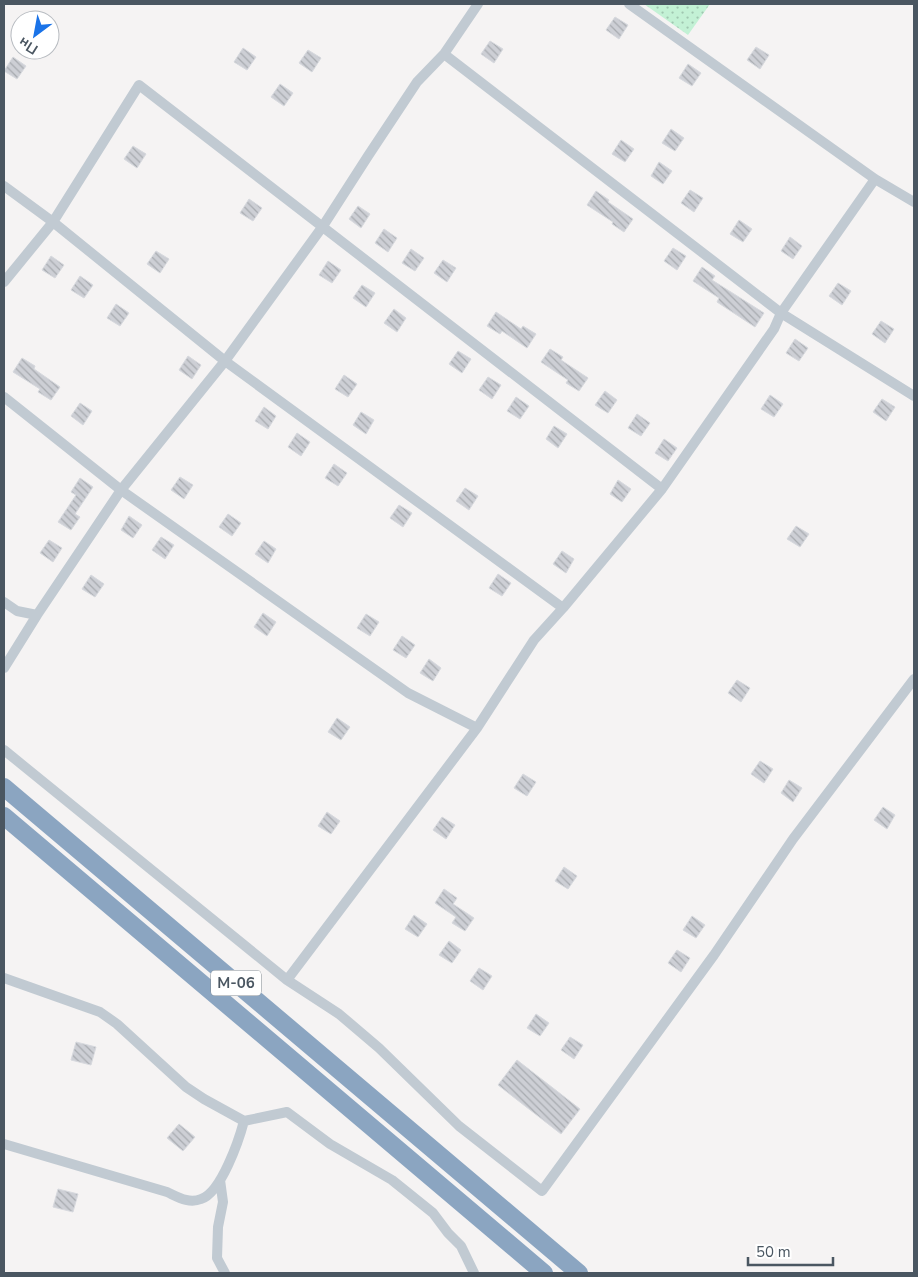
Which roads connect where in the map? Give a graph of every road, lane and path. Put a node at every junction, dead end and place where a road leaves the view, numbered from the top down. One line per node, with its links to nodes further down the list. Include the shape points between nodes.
1 (478, 4): 3 (street)
2 (629, 4): 4 (street)
3 (444, 54): 8 (street, via 417,82); 10 (street)
4 (875, 179): 6 (street); 10 (street)
5 (4, 186): 7 (street)
6 (914, 202)
7 (53, 222): 8 (street, via 139,85); 9 (street); 11 (street)
8 (323, 226): 11 (street); 14 (street)
9 (4, 282)
10 (780, 313): 12 (street); 14 (street, via 774,328)
11 (224, 361): 15 (street); 17 (street)
12 (914, 396)
13 (4, 397): 15 (street)
14 (662, 488): 17 (street)
15 (121, 490): 18 (street); 21 (street, via 408,693)
16 (4, 602): 18 (street, via 17,611)
17 (563, 608): 21 (street, via 534,640)
18 (37, 615): 19 (street)
19 (4, 668)
20 (914, 679): 26 (street, via 793,839 714,955 542,1192 459,1126 380,1048 339,1014)
21 (477, 728): 26 (street)
22 (4, 750): 26 (street)
23 (4, 787): 33 (highway, М-06)
24 (4, 816): 32 (highway, М-06)
25 (4, 978): 27 (street, via 100,1012 118,1024 186,1087)
26 (287, 980)
27 (244, 1121): 29 (street); 31 (street, via 287,1112 330,1144 392,1180 433,1213 461,1246)
28 (4, 1144): 29 (street, via 186,1200 201,1199 211,1193)
29 (220, 1180): 30 (street, via 223,1202 217,1258)
30 (225, 1273)
31 (474, 1273)
32 (544, 1273)
33 (579, 1273)

